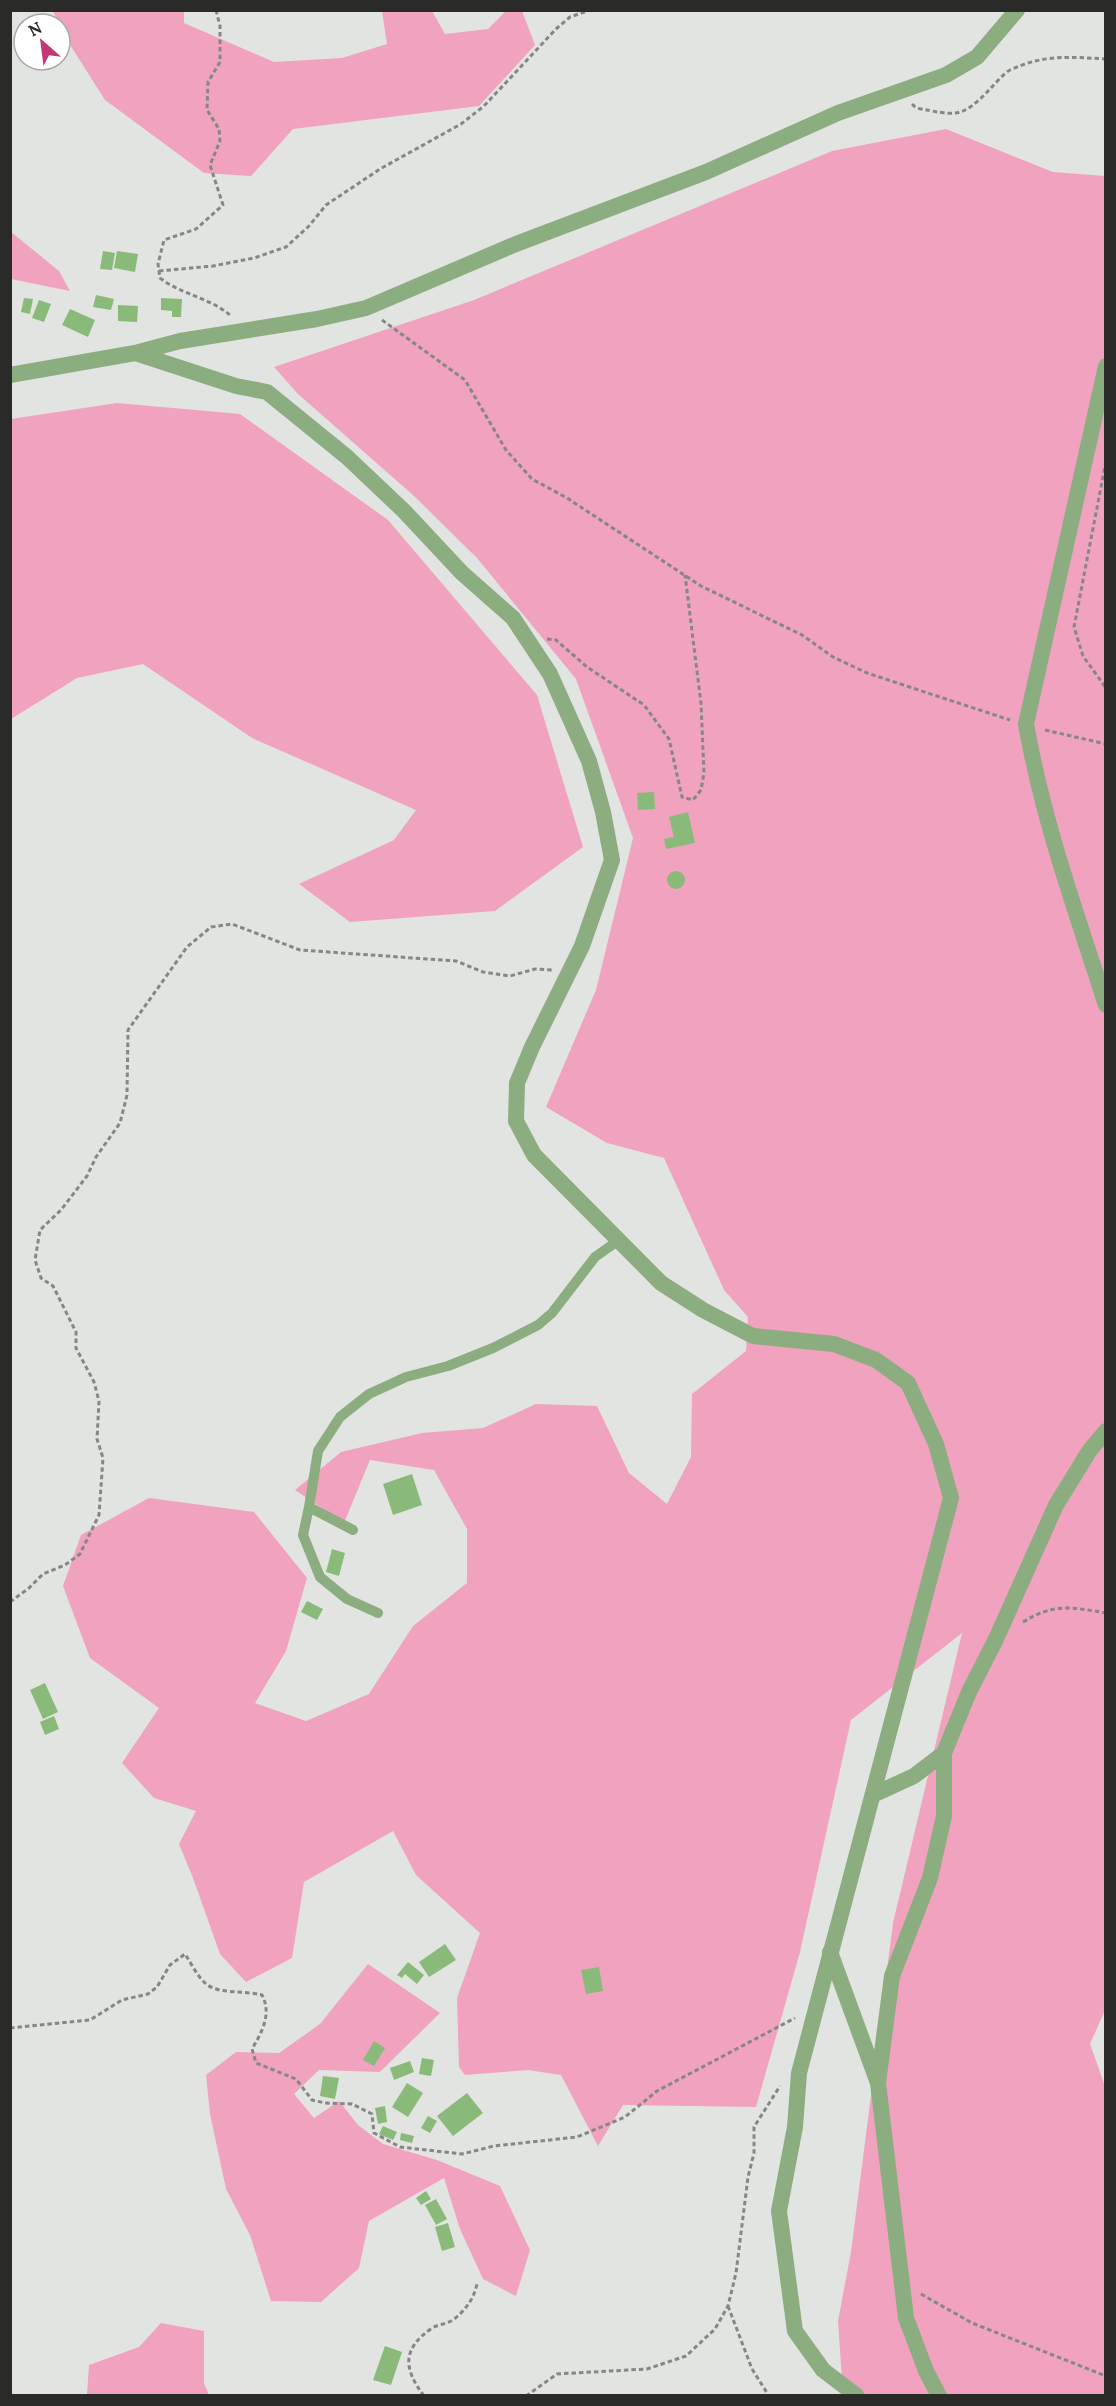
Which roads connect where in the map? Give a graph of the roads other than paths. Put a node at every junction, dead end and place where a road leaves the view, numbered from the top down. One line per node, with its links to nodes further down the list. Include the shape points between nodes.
1 (1017, 10): 2 (street, via 977,57 945,75 838,113 706,172 516,244 366,308 180,341)
2 (135, 353): 4 (street); 6 (street, via 236,386 267,392 355,465 462,573 513,618 550,674 589,761 612,860 582,946 517,1083 516,1121 534,1155)
3 (1106, 366): 5 (street, via 1026,724 1059,865)
4 (10, 375)
5 (1106, 1005)
6 (619, 1240): 8 (lane, via 595,1257 552,1313 538,1325 493,1348 406,1377 369,1394 340,1417 318,1451); 12 (street, via 661,1283 753,1335 834,1344 876,1360 908,1383 936,1444 951,1498)
7 (1106, 1431): 11 (street, via 1056,1505)
8 (309, 1507): 9 (lane); 10 (lane, via 303,1535 320,1577 347,1599)
9 (353, 1530)
10 (378, 1613)
11 (944, 1753): 12 (street, via 914,1776); 14 (street, via 944,1816 930,1878 892,1976)
12 (875, 1794): 13 (street)
13 (830, 1952): 14 (street); 15 (street, via 799,2073 795,2127 779,2211 795,2331 823,2370)
14 (878, 2083): 16 (street, via 906,2318)
15 (857, 2396)
16 (939, 2396)

